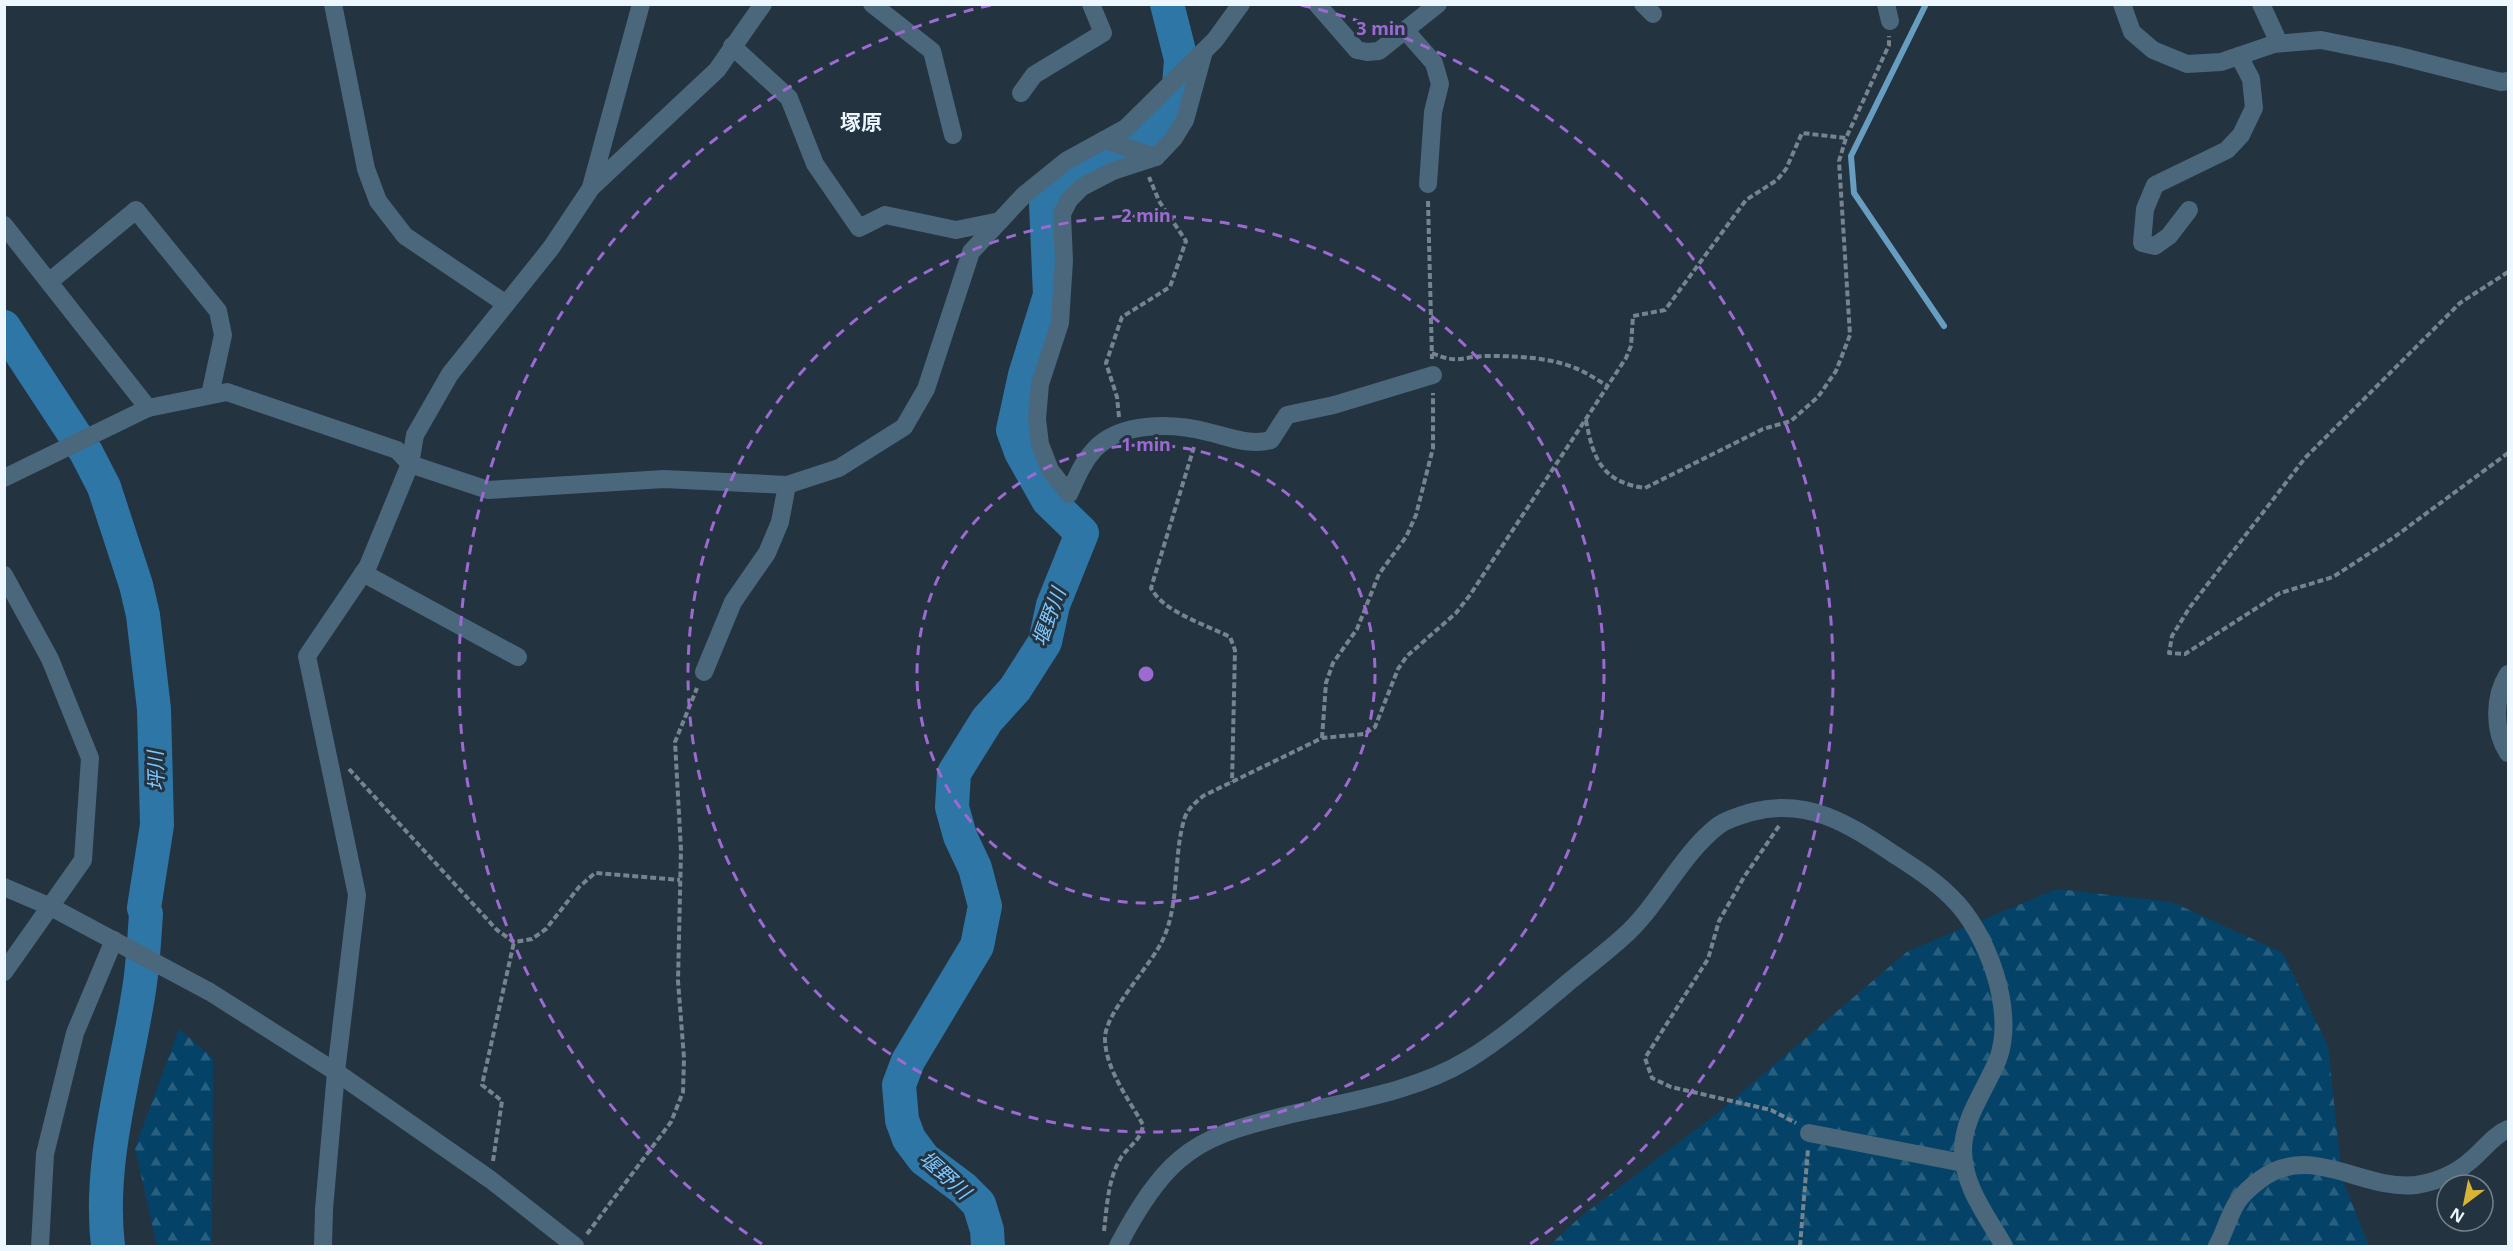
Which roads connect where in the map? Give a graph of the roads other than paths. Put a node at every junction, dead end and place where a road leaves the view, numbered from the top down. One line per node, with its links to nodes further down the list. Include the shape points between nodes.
1 (333, 4): 27 (street, via 366,169 378,201 405,236)
2 (641, 4): 22 (street)
3 (763, 4): 13 (street)
4 (872, 4): 18 (street, via 932,51)
5 (1092, 4): 17 (street, via 1102,33 1034,75)
6 (1241, 4): 14 (street)
7 (1317, 4): 11 (street, via 1357,50 1379,51)
8 (1438, 4): 11 (street)
9 (2122, 4): 15 (street, via 2132,32 2153,50 2187,64 2222,62)
10 (2261, 4): 12 (street)
11 (1405, 30): 21 (street, via 1434,63 1440,84 1433,112)
12 (2279, 43): 15 (street); 16 (street, via 2321,40)
13 (732, 46): 22 (street, via 717,70); 24 (street, via 789,98 815,164 859,228 885,215 956,230)
14 (1201, 54): 19 (street); 20 (street, via 1185,120 1174,138)
15 (2239, 56): 23 (street, via 2251,79 2254,108 2241,135 2227,150 2156,185 2145,209 2142,243 2155,246 2169,236)
16 (2508, 81)
17 (1021, 93)
18 (953, 135)
19 (1108, 141): 20 (street); 24 (street, via 1066,161 1024,195)
20 (1149, 158): 28 (street, via 1082,187 1062,214 1060,322 1040,384 1037,419 1040,444 1050,470 1069,494 1096,447 1120,432 1158,426 1200,429 1257,444 1271,441 1287,415)
21 (1428, 184)
22 (591, 188): 27 (street, via 551,248)
23 (2189, 210)
24 (1000, 221): 33 (street, via 971,252 926,390 904,427 839,468)
25 (4, 225): 26 (street)
26 (48, 282): 29 (street, via 136,210 218,311 223,335); 30 (street)
27 (506, 304): 31 (street, via 450,374 415,435)
28 (1433, 375)
29 (210, 395): 30 (street); 31 (street, via 227,392 397,450)
30 (148, 408): 32 (street)
31 (410, 464): 33 (street, via 488,490 664,480); 34 (street)
32 (5, 478)
33 (787, 485): 37 (street, via 780,522 767,554 733,602)
34 (363, 573): 36 (street); 44 (street, via 307,656 357,895)
35 (4, 576): 41 (street, via 50,659 90,758 83,860)
36 (518, 657)
37 (704, 672)
38 (2508, 674): 39 (street, via 2503,683 2498,724)
39 (2508, 753)
40 (4, 887): 41 (street)
41 (51, 907): 42 (street); 43 (street)
42 (114, 940): 44 (street, via 210,992); 49 (street, via 75,1033 45,1154)
43 (4, 972)
44 (336, 1072): 48 (street); 50 (street)
45 (2508, 1129): 53 (street, via 2456,1172 2417,1185 2384,1184 2311,1164 2290,1165 2269,1173 2250,1186 2238,1201)
46 (1809, 1133): 47 (street)
47 (1963, 1163): 51 (street, via 1962,1145 1970,1116 2000,1054 2003,1015 1987,950 1954,899 1930,878 1848,824 1818,812 1786,808 1754,811 1722,822 1696,847 1625,936 1497,1042 1454,1068 1402,1089 1234,1128 1206,1142 1178,1161 1153,1190); 52 (street, via 1972,1189)
48 (580, 1242)
49 (40, 1246)
50 (323, 1246)
51 (1118, 1246)
52 (2004, 1246)
53 (2217, 1246)

